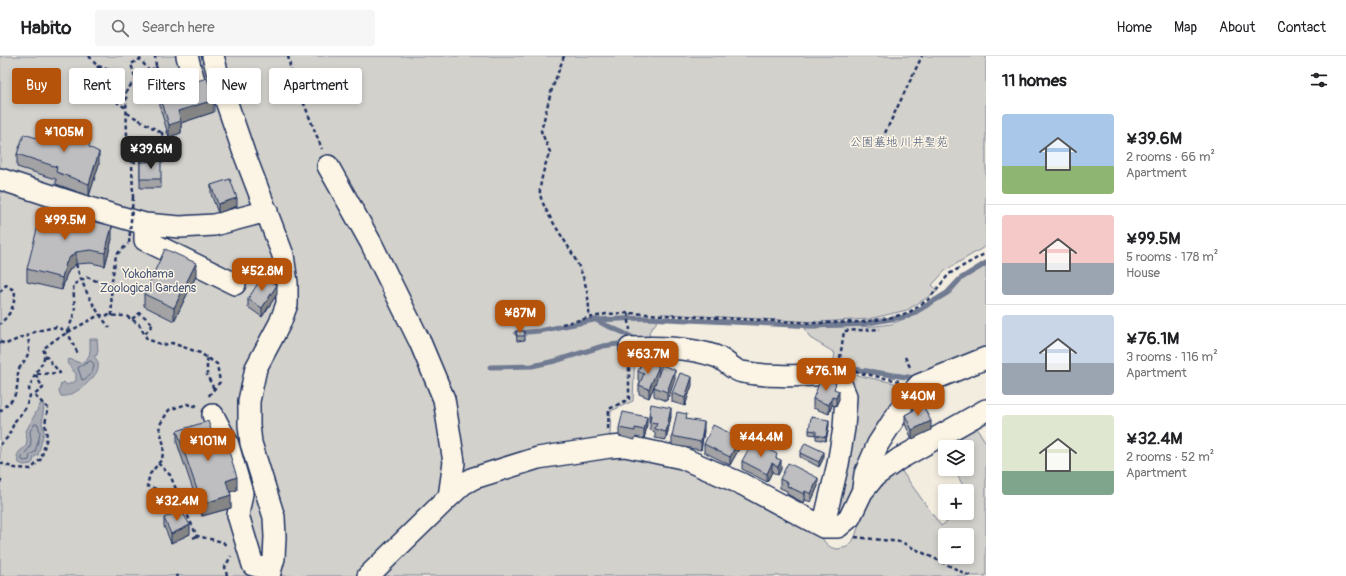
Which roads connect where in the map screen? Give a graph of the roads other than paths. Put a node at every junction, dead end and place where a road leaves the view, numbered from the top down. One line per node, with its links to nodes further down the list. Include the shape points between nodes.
1 (187, 56): 4 (street)
2 (198, 56): 5 (street, via 207,84)
3 (213, 56): 8 (street, via 221,86)
4 (190, 68)
5 (199, 87)
6 (328, 166): 16 (street, via 371,243 420,342 444,399 454,462)
7 (0, 179): 9 (street)
8 (266, 211): 9 (street, via 214,225 180,227); 18 (street, via 283,255 287,304 256,368 249,401 249,425 254,455 274,517 276,537 274,558)
9 (145, 224): 10 (street, via 145,240 163,257)
10 (235, 284)
11 (630, 347): 17 (street, via 692,350 717,357 740,371 778,376 845,373 844,428)
12 (986, 358): 15 (street, via 919,385 878,444 865,474)
13 (206, 407): 18 (street, via 227,442 242,493 238,515)
14 (986, 410): 15 (street, via 898,459 875,476)
15 (862, 492): 17 (street, via 850,517 838,527)
16 (449, 497): 17 (street, via 474,478 538,458 625,446 682,458 742,484); 19 (street)
17 (823, 527)
18 (261, 572)
19 (368, 576)

